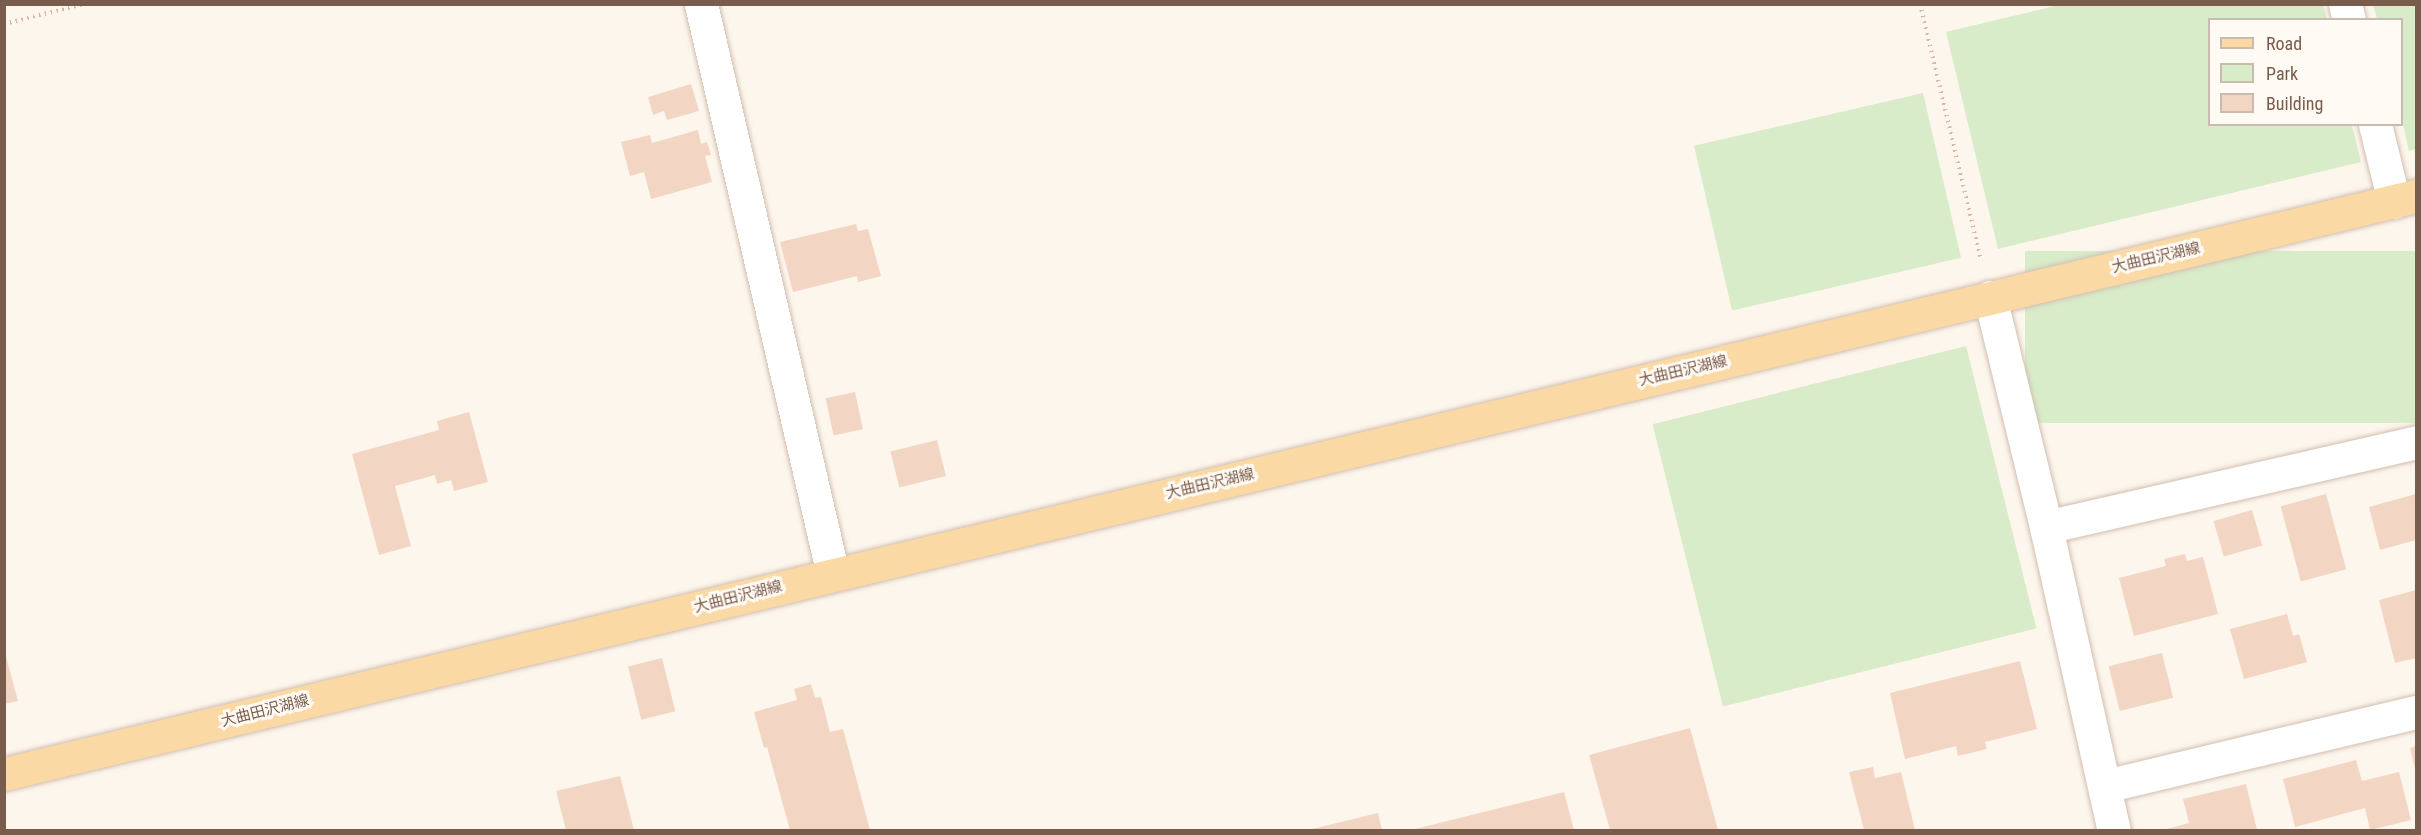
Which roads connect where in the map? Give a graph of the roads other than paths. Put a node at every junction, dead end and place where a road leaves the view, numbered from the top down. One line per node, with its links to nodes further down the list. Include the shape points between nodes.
1 (701, 4): 7 (street)
2 (2376, 126): 3 (street)
3 (2405, 199): 4 (main road, 大曲田沢湖線)
4 (1990, 297): 6 (street); 7 (main road, 大曲田沢湖線)
5 (2416, 442): 6 (street)
6 (2046, 527): 10 (street)
7 (833, 574): 9 (main road, 大曲田沢湖線)
8 (2416, 712): 10 (street)
9 (4, 774)
10 (2105, 786): 11 (street)
11 (2114, 831)

